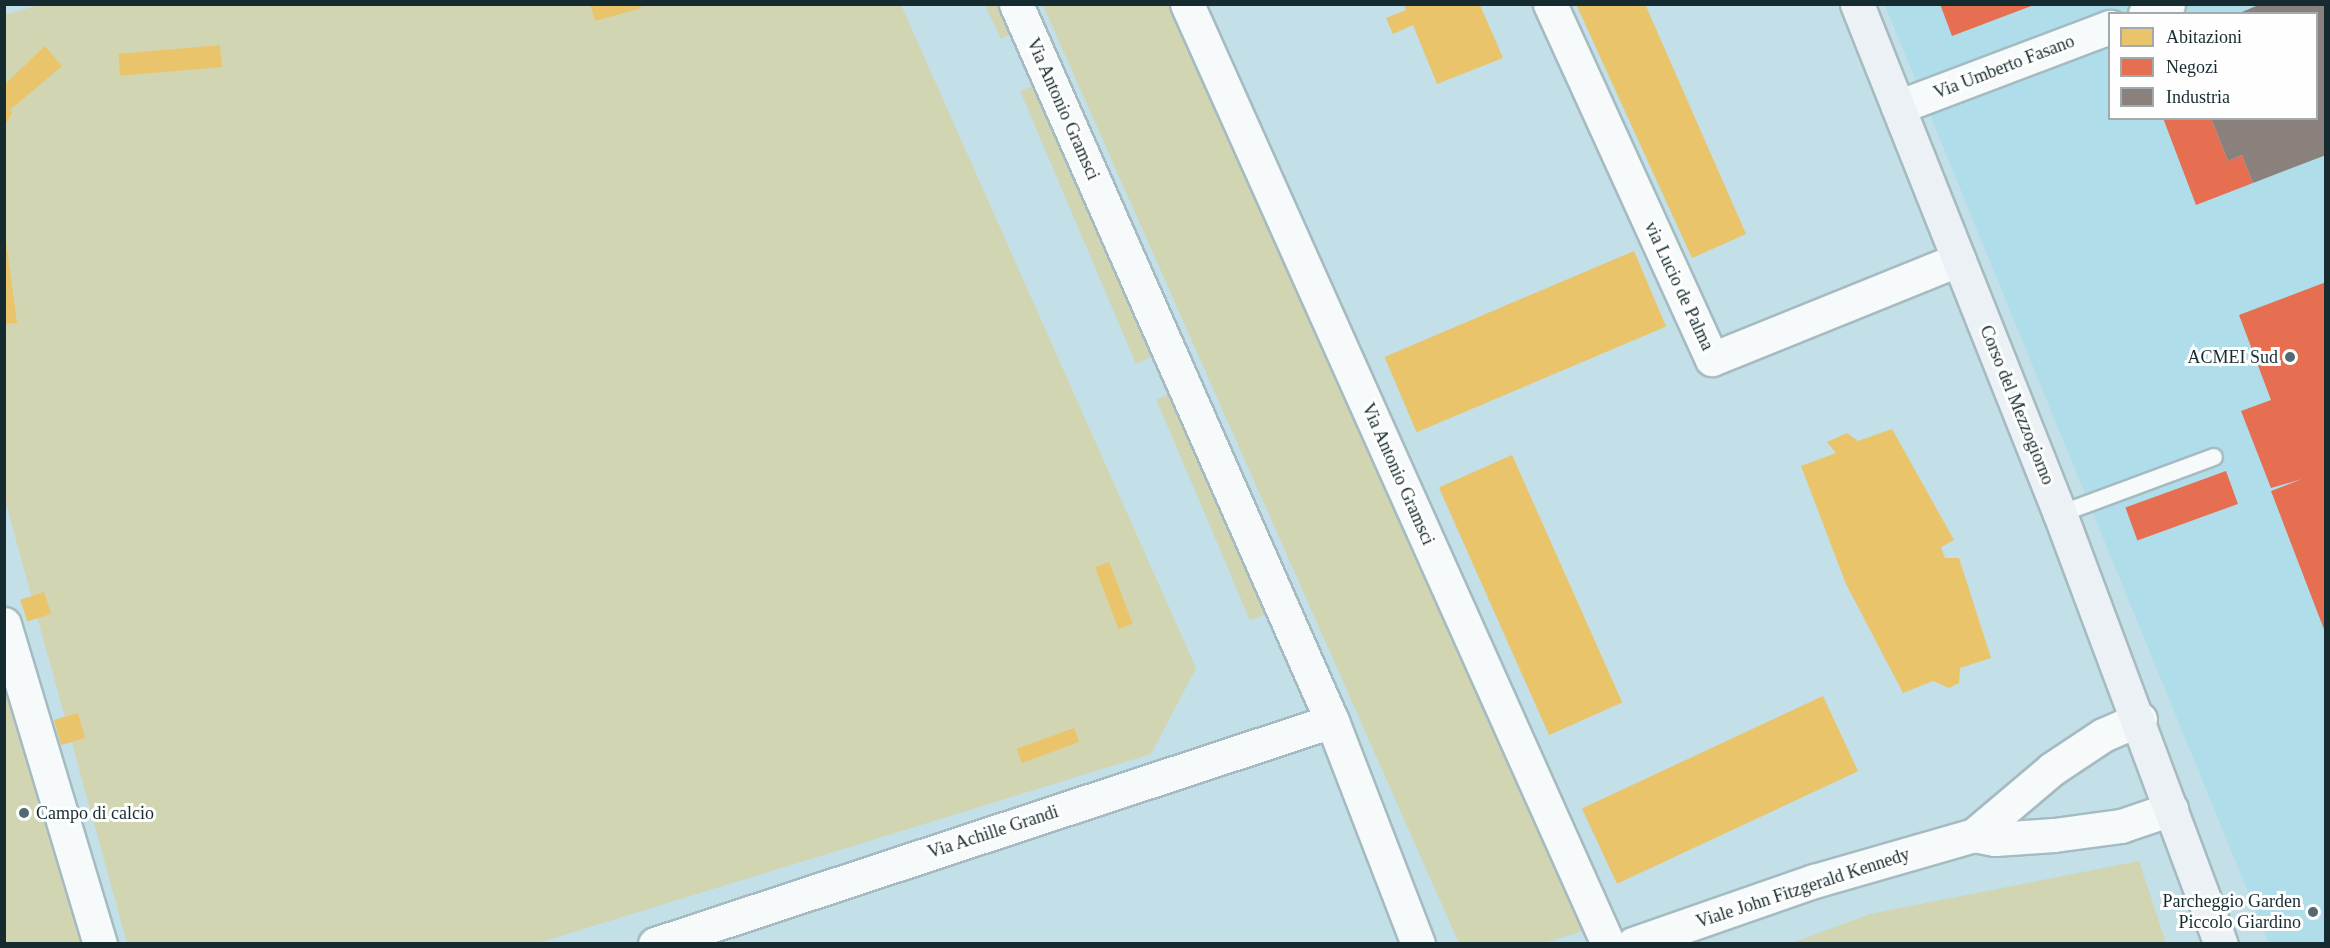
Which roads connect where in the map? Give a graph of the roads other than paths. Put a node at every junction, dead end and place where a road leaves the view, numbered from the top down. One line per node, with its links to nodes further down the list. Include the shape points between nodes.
1 (1016, 4): 14 (street, Via Antonio Gramsci)
2 (1187, 4): 20 (street, Via Antonio Gramsci)
3 (1550, 4): 9 (street, via Lucio de Palma, via 1712,359)
4 (1857, 4): 8 (main road, Corso del Mezzogiorno)
5 (2168, 4): 6 (street)
6 (2150, 12)
7 (2108, 27): 8 (street, Via Umberto Fasano)
8 (1898, 107): 9 (main road, Corso del Mezzogiorno)
9 (1959, 259): 11 (main road, Corso del Mezzogiorno)
10 (2214, 457): 11 (lane)
11 (2060, 514): 13 (main road, Corso del Mezzogiorno)
12 (4, 624): 17 (street)
13 (2140, 719): 15 (main road, Corso del Mezzogiorno); 16 (street, via 2103,735 2061,763)
14 (1332, 721): 18 (street, Via Achille Grandi); 19 (street, Via Antonio Gramsci)
15 (2171, 808): 16 (street, via 2121,826 1995,839); 22 (main road, Corso del Mezzogiorno)
16 (1974, 835): 21 (street, Viale John Fitzgerald Kennedy, via 1815,881)
17 (100, 944)
18 (655, 944)
19 (1418, 944)
20 (1608, 944)
21 (1633, 944)
22 (2221, 944)

